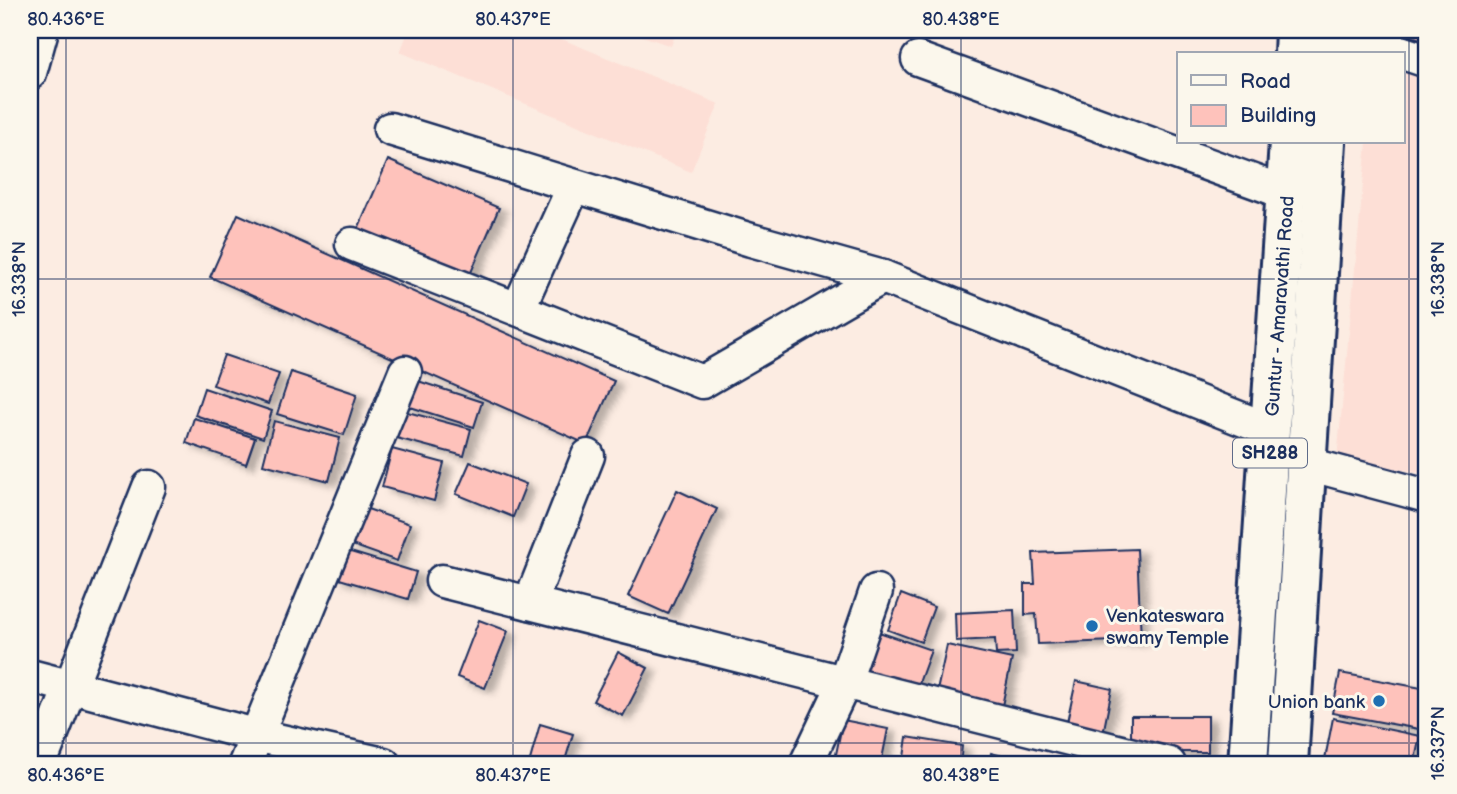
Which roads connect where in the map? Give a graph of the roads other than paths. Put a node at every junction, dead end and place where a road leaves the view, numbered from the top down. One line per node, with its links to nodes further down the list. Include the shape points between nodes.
1 (41, 30): 10 (street)
2 (1296, 30): 4 (main road)
3 (1333, 30): 5 (main road); 6 (street)
4 (1294, 52)
5 (1330, 52)
6 (1400, 52)
7 (1404, 53): 9 (street)
8 (918, 59): 15 (street)
9 (1427, 61)
10 (30, 73)
11 (390, 130): 14 (street)
12 (1289, 144): 15 (main road, Guntur - Amaravathi Road / SH288)
13 (1326, 144): 22 (main road, Guntur - Amaravathi Road / SH288)
14 (574, 186): 17 (street); 18 (street)
15 (1286, 193): 20 (main road, Guntur - Amaravathi Road / SH288)
16 (352, 244): 18 (street)
17 (883, 277): 18 (street, via 702,382); 20 (street)
18 (518, 309)
19 (405, 372): 31 (street)
20 (1272, 431): 37 (main road, Guntur - Amaravathi Road / SH288)
21 (588, 456): 27 (street)
22 (1308, 464): 24 (street); 38 (main road, Guntur - Amaravathi Road / SH288)
23 (149, 487): 30 (street)
24 (1427, 496)
25 (442, 581): 27 (street)
26 (876, 591): 29 (street)
27 (530, 603): 29 (street)
28 (30, 676): 30 (street)
29 (844, 684): 35 (street); 36 (street)
30 (68, 687): 31 (street); 32 (street)
31 (255, 735): 33 (street); 34 (street)
32 (40, 764)
33 (245, 764)
34 (384, 764)
35 (806, 764)
36 (1169, 764)
37 (1248, 764)
38 (1288, 764)

